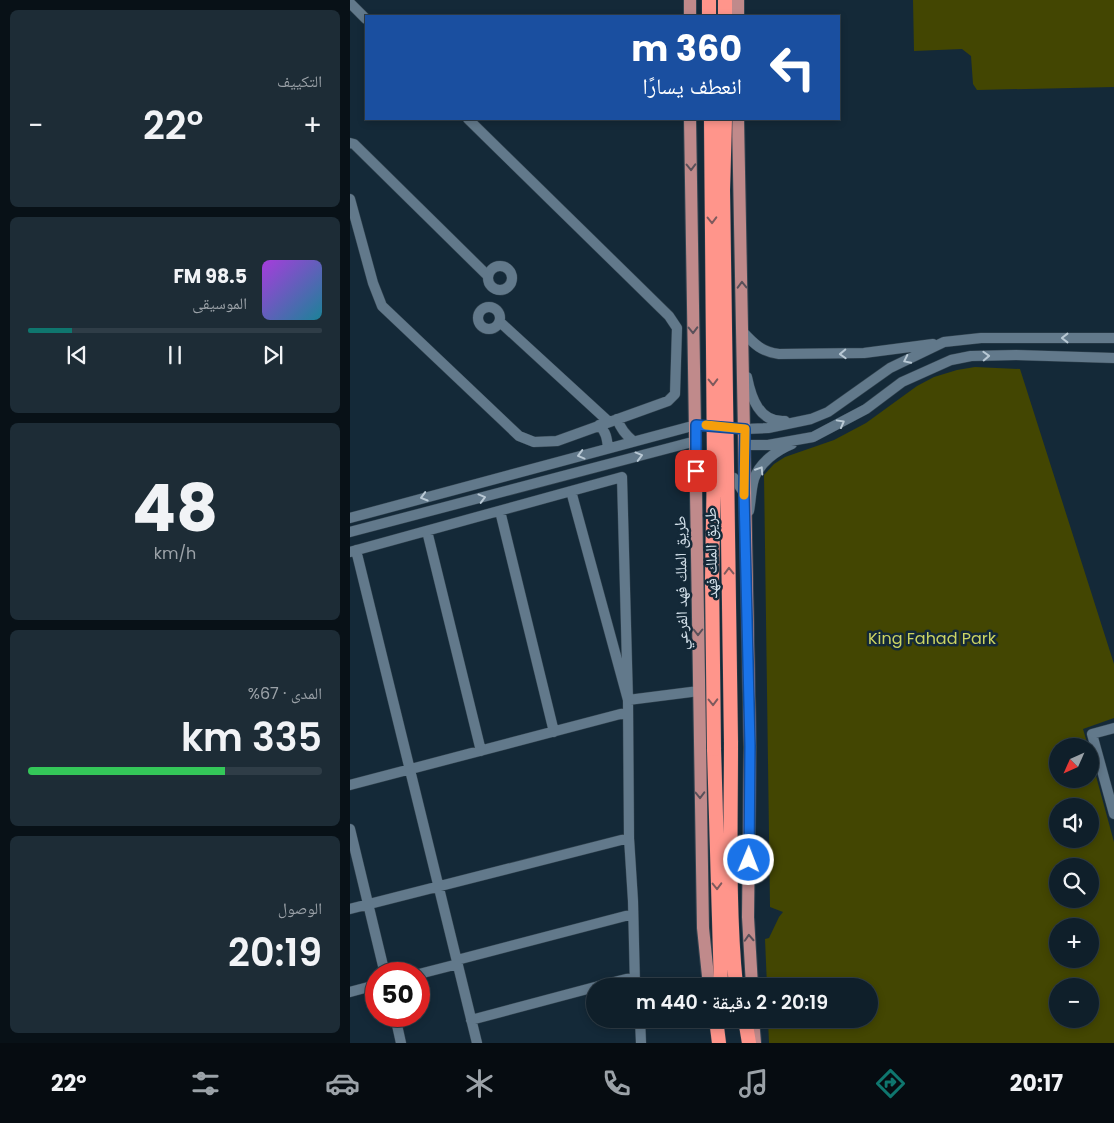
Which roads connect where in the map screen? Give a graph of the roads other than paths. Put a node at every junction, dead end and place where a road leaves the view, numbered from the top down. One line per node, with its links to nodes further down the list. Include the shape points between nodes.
1 (690, 0): 6 (main road)
2 (709, 0): 7 (highway)
3 (725, 0): 8 (highway)
4 (738, 0): 9 (main road)
5 (350, 3): 10 (street)
6 (690, 15)
7 (709, 15)
8 (725, 15)
9 (738, 15)
10 (365, 18)
11 (469, 120): 26 (street, via 669,316 677,328 674,394 668,400)
12 (690, 120): 27 (main road, طريق الملك فهد الفرعي, one-way to 27)
13 (711, 120): 57 (highway, طريق الملك فهد, one-way to 57, bridge)
14 (725, 120): 66 (highway, طريق الملك فهد, one-way to 14, bridge, via 733,952 723,190)
15 (738, 120): 20 (main road, one-way to 15)
16 (350, 143): 18 (street)
17 (350, 199): 26 (street, via 382,306 519,436 534,442 557,441)
18 (488, 276)
19 (500, 322): 26 (street)
20 (743, 332): 22 (street, one-way to 20, via 864,353 779,354 757,347); 24 (main road)
21 (1114, 338): 22 (street, one-way to 22, via 981,338)
22 (944, 342): 25 (street, one-way to 25, via 890,368 828,412)
23 (1114, 358): 29 (street, one-way to 23, via 866,409 902,382 950,360 1016,355)
24 (744, 362): 25 (street, via 752,399 767,417 778,422); 28 (main road)
25 (811, 419): 28 (street)
26 (608, 422): 30 (street, via 620,427); 33 (street, via 604,430)
27 (696, 425): 28 (main road); 30 (street); 31 (main road, طريق الملك فهد الفرعي)
28 (745, 429): 32 (main road)
29 (813, 437): 32 (street, via 768,445); 41 (street, one-way to 29, via 754,478 759,469 778,451)
30 (633, 441): 33 (street)
31 (696, 441): 32 (main road); 34 (main road, طريق الملك فهد الفرعي); 40 (street, one-way to 31)
32 (744, 445): 36 (main road)
33 (608, 448): 38 (street, one-way to 38)
34 (697, 486): 36 (street, via 706,478 721,476 734,478); 43 (main road, طريق الملك فهد الفرعي, one-way to 43)
35 (571, 491): 37 (street); 44 (street); 44 (street, via 622,477)
36 (744, 493): 41 (main road)
37 (500, 511): 39 (street); 47 (street)
38 (350, 518)
39 (427, 531): 42 (street); 48 (street)
40 (350, 532)
41 (745, 534): 67 (main road, one-way to 41, via 748,917 750,746)
42 (353, 551): 49 (street)
43 (698, 690): 44 (street); 63 (main road, طريق الملك فهد الفرعي, one-way to 63, via 703,928)
44 (628, 700): 45 (street)
45 (628, 712): 47 (street); 53 (street)
46 (1114, 728): 51 (street, via 1092,734)
47 (554, 732): 48 (street)
48 (481, 751): 49 (street)
49 (410, 770): 50 (street); 54 (street)
50 (350, 786)
51 (1114, 814)
52 (350, 829): 55 (street)
53 (629, 838): 54 (street); 58 (street)
54 (439, 887): 55 (street); 60 (street)
55 (369, 905): 56 (street); 59 (street)
56 (350, 909)
57 (717, 911): 64 (highway); 65 (highway, طريق الملك فهد)
58 (633, 914): 60 (street); 62 (street)
59 (383, 962)
60 (457, 962): 61 (street); 71 (street)
61 (430, 971)
62 (635, 978)
63 (708, 978)
64 (714, 978)
65 (720, 978)
66 (737, 978)
67 (752, 978)
68 (365, 988): 70 (street)
69 (586, 990): 71 (street)
70 (350, 992)
71 (472, 1020): 80 (street)
72 (397, 1027): 79 (street)
73 (640, 1028): 81 (street)
74 (716, 1028): 82 (highway)
75 (723, 1028): 83 (highway)
76 (740, 1028): 84 (highway)
77 (746, 1028): 85 (highway)
78 (754, 1028): 86 (main road)
79 (401, 1043)
80 (477, 1043)
81 (640, 1043)
82 (718, 1043)
83 (725, 1043)
84 (742, 1043)
85 (749, 1043)
86 (755, 1043)

